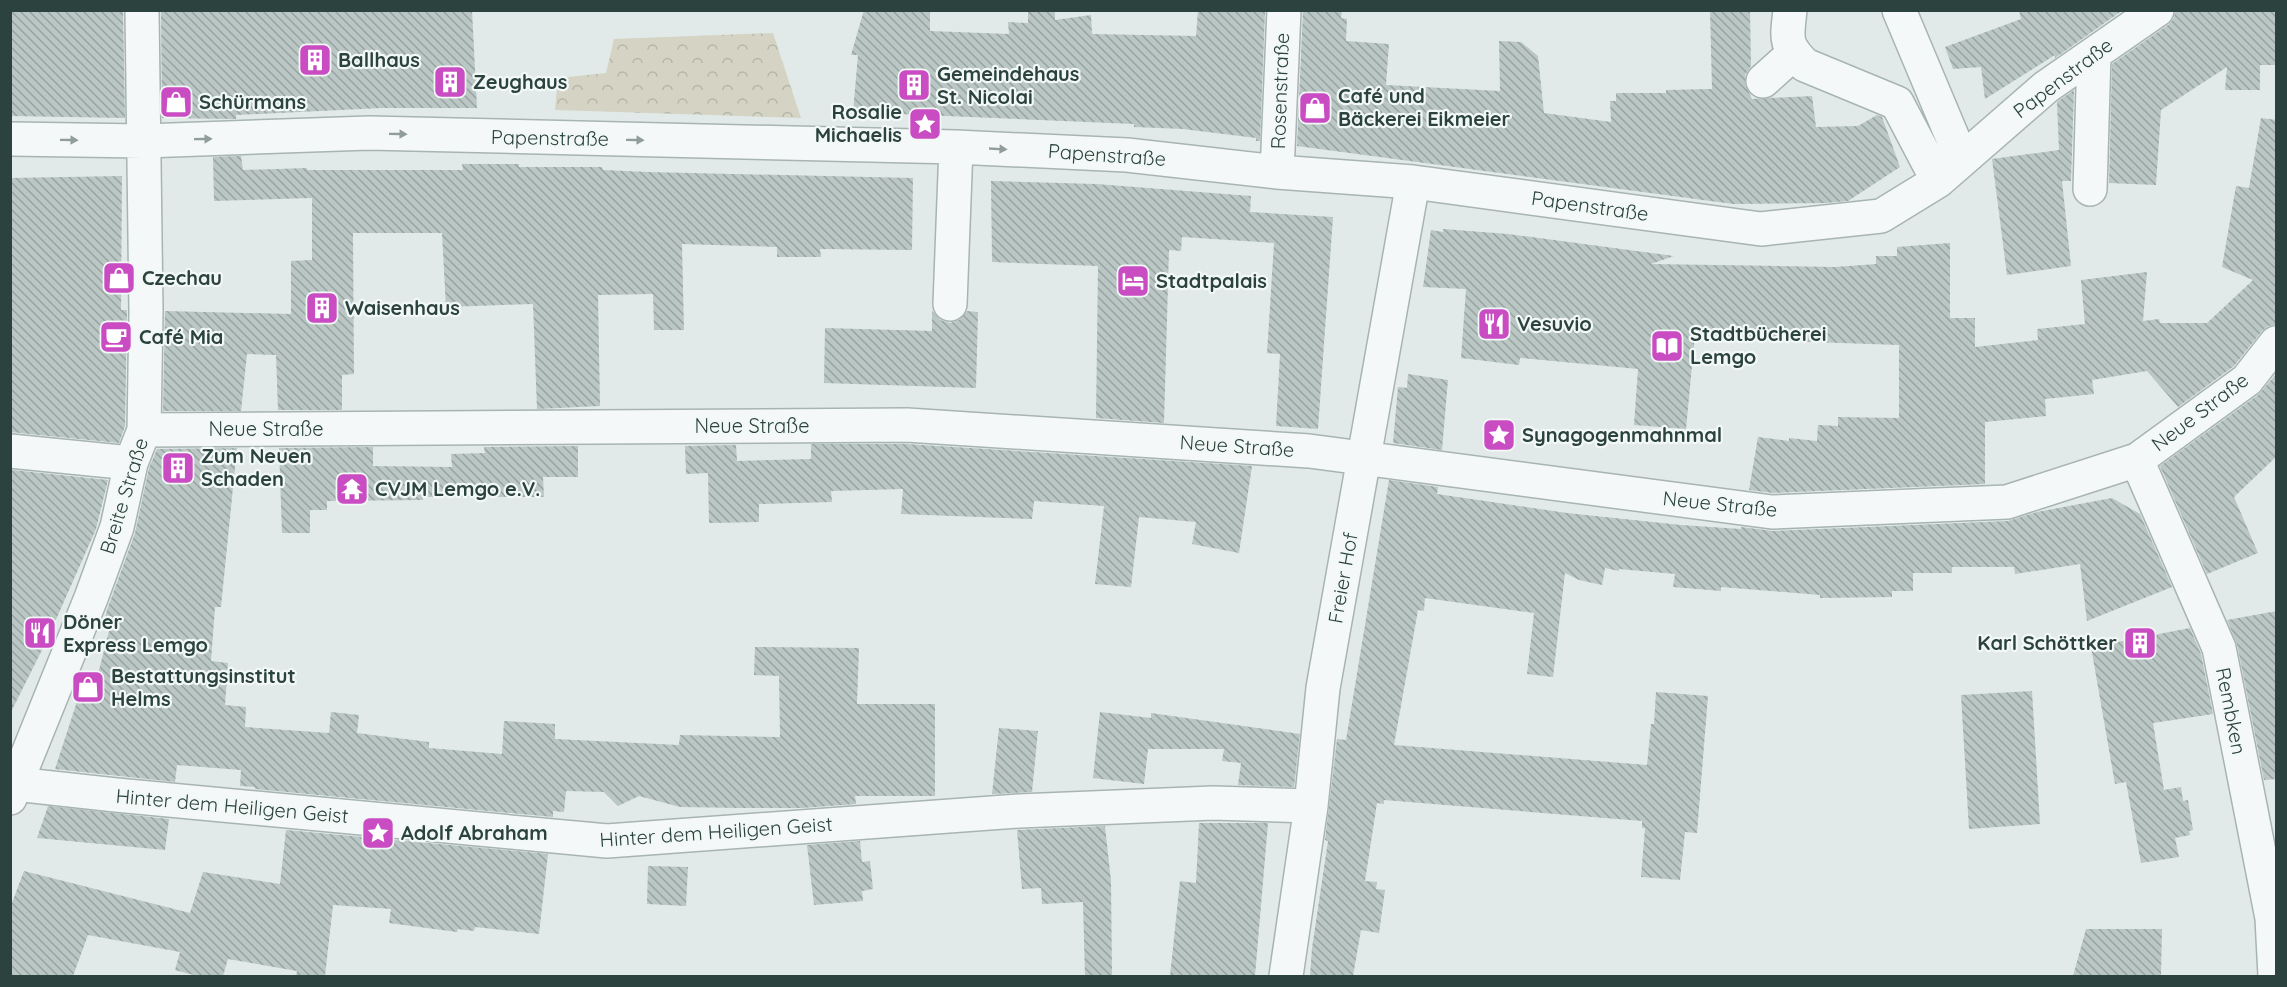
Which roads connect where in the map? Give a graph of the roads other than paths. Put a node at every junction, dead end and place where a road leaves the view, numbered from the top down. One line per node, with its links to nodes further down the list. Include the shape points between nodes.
1 (142, 10): 10 (street, Breite Straße)
2 (1284, 10): 13 (street, Rosenstraße)
3 (1790, 10): 6 (street, via 1787,40)
4 (1899, 10): 12 (street)
5 (2157, 10): 7 (street, Papenstraße)
6 (1794, 54): 8 (street); 14 (street, via 1805,66 1897,103)
7 (2094, 54): 12 (street, Papenstraße, via 2046,87); 16 (street)
8 (1763, 81)
9 (10, 139): 10 (street, Papenstraße, one-way to 10)
10 (144, 141): 11 (street, Papenstraße, one-way to 11, via 369,133); 19 (street, Breite Straße)
11 (956, 147): 13 (street, Papenstraße, one-way to 13, via 1127,155); 17 (street)
12 (1962, 160): 14 (street, Papenstraße)
13 (1277, 172): 15 (street, Papenstraße)
14 (1938, 181): 15 (street, Papenstraße, via 1881,216 1761,229)
15 (1413, 182): 21 (street, Freier Hof)
16 (2090, 189)
17 (950, 304)
18 (2277, 343): 22 (street, Neue Straße, via 2247,380)
19 (144, 430): 21 (street, Neue Straße, via 907,425 1247,446); 23 (street, Breite Straße)
20 (10, 452): 23 (street)
21 (1364, 459): 22 (street, Neue Straße, via 1772,512 2007,502); 25 (street, Freier Hof, via 1323,688)
22 (2137, 460): 27 (street, Rembken, via 2218,648 2272,918)
23 (130, 463): 24 (street, Breite Straße, via 117,526 95,588)
24 (13, 791): 25 (street, Hinter dem Heiligen Geist, via 116,795 607,841 1019,811 1213,803)
25 (1311, 806): 26 (street, Freier Hof)
26 (1286, 976)
27 (2275, 976)

